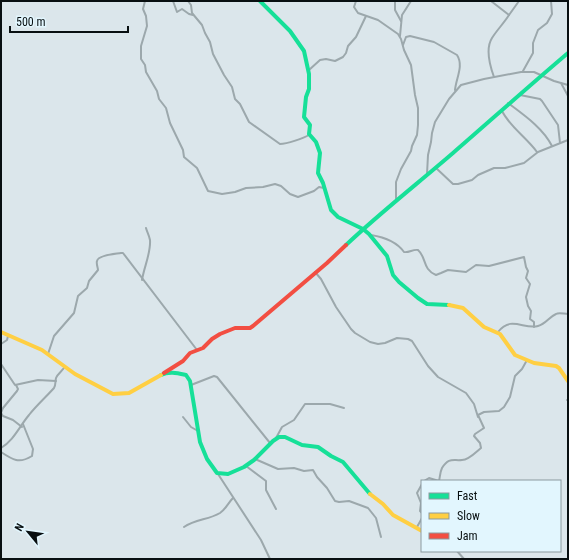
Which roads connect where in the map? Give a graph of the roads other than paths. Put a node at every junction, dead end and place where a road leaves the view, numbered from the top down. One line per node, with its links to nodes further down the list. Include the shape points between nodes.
1 (145, 1): 38 (street, via 143,9 147,26 141,46 141,59 159,99 165,106 184,157 196,166 208,191 222,194 275,184 298,196 320,187)
2 (173, 1): 11 (street, via 177,12 183,9)
3 (188, 1): 11 (street)
4 (260, 1): 20 (street, via 301,46)
5 (356, 1): 12 (street, via 354,8)
6 (395, 1): 16 (street, via 395,10)
7 (411, 1): 16 (street, via 402,15)
8 (490, 1): 13 (street)
9 (519, 1): 13 (street)
10 (551, 1): 21 (street, via 552,14 547,23 538,30)
11 (193, 14): 31 (street, via 202,25 212,45 216,61 250,124 280,144)
12 (361, 14): 14 (street); 15 (street)
13 (509, 15): 23 (street, via 489,44 490,64)
14 (366, 16): 15 (street); 17 (street, via 383,23)
15 (364, 20): 20 (street, via 343,57 336,61 320,60)
16 (401, 22): 17 (street)
17 (400, 36): 18 (street)
18 (402, 46): 26 (street, via 406,37 410,36 434,42 458,56 460,67); 39 (street, via 410,63 419,122 411,151 396,182)
19 (568, 53): 22 (street)
20 (308, 70): 31 (street, via 309,89 304,117 310,125)
21 (524, 71): 22 (street); 23 (street)
22 (542, 74): 24 (street); 27 (street)
23 (494, 77): 26 (street, via 463,84)
24 (560, 82): 25 (street); 28 (street)
25 (568, 85)
26 (455, 91): 37 (street, via 439,114 432,130)
27 (518, 94): 29 (street); 33 (street, via 542,101 558,125)
28 (568, 96)
29 (508, 103): 30 (street); 34 (street, via 540,130)
30 (501, 110): 35 (street, via 510,124); 36 (street)
31 (311, 136): 38 (street, via 316,141 320,153 318,171)
32 (568, 140): 33 (street)
33 (560, 143): 34 (street)
34 (552, 146): 35 (street)
35 (537, 153): 36 (street, via 524,163 494,168 472,180 458,184 453,184)
36 (435, 169): 37 (street)
37 (427, 176): 39 (street)
38 (325, 189): 41 (street, via 329,207 334,214)
39 (396, 202): 41 (street)
40 (146, 228): 44 (street, via 150,243)
41 (363, 229): 42 (street); 43 (street)
42 (369, 234): 46 (street, via 384,237 401,247 404,252 418,250 423,256 426,268 436,274 448,270 466,272 476,265 489,266 524,257 528,271 526,278 530,284 526,298); 48 (street, via 387,256 396,278 418,298 428,304 462,307 484,327)
43 (315, 272): 51 (street, via 252,327 238,328 220,334); 63 (street, via 353,331 378,344 399,338 412,340 427,365 438,377 465,392 474,404)
44 (142, 280): 51 (street); 52 (street, via 122,253 99,257 98,270 89,281 88,288 78,296 74,313 54,336)
45 (568, 314): 46 (street, via 556,314 545,323)
46 (534, 326): 48 (street, via 508,324)
47 (1, 332): 49 (street)
48 (498, 332): 53 (street, via 514,354)
49 (8, 335): 50 (street, via 7,340); 52 (street)
50 (1, 344)
51 (197, 350): 56 (street)
52 (48, 354): 55 (street)
53 (527, 360): 58 (street, via 556,366); 63 (street, via 515,376 510,397 504,407 483,412)
54 (1, 364): 59 (street)
55 (65, 366): 56 (street, via 100,388 117,394 129,393); 57 (street)
56 (163, 373): 60 (street, via 185,374 189,377)
57 (56, 381): 59 (street, via 38,380); 64 (street, via 55,388)
58 (568, 381)
59 (16, 385): 64 (street, via 18,391 1,413)
60 (191, 385): 65 (street); 67 (street, via 217,376)
61 (344, 408): 66 (street, via 330,404 305,404 294,420 282,428)
62 (183, 417): 65 (street, via 191,428)
63 (478, 417): 75 (street, via 484,428 474,436 481,445 480,448 463,460 450,461 443,468)
64 (22, 426): 68 (street, via 9,443); 69 (street, via 33,449 32,456 16,461)
65 (198, 431): 72 (street, via 205,454)
66 (275, 439): 67 (street); 82 (street, via 285,437 302,445 323,449 344,463 352,475 393,515)
67 (270, 443): 70 (street)
68 (1, 448)
69 (1, 452)
70 (255, 459): 71 (street); 84 (street, via 278,469 313,470 316,478 327,488 335,501 349,501 368,508 376,518)
71 (246, 466): 72 (street, via 228,474); 79 (street, via 267,482 266,490)
72 (217, 473): 77 (street)
73 (426, 480): 74 (street)
74 (436, 480)
75 (439, 480)
76 (421, 486): 78 (street, via 417,493)
77 (233, 498): 81 (street, via 219,513 191,522); 85 (street, via 261,540)
78 (421, 504)
79 (276, 509)
80 (421, 520): 82 (street)
81 (184, 527)
82 (417, 528): 83 (street)
83 (421, 530)
84 (381, 537)
85 (270, 559)

